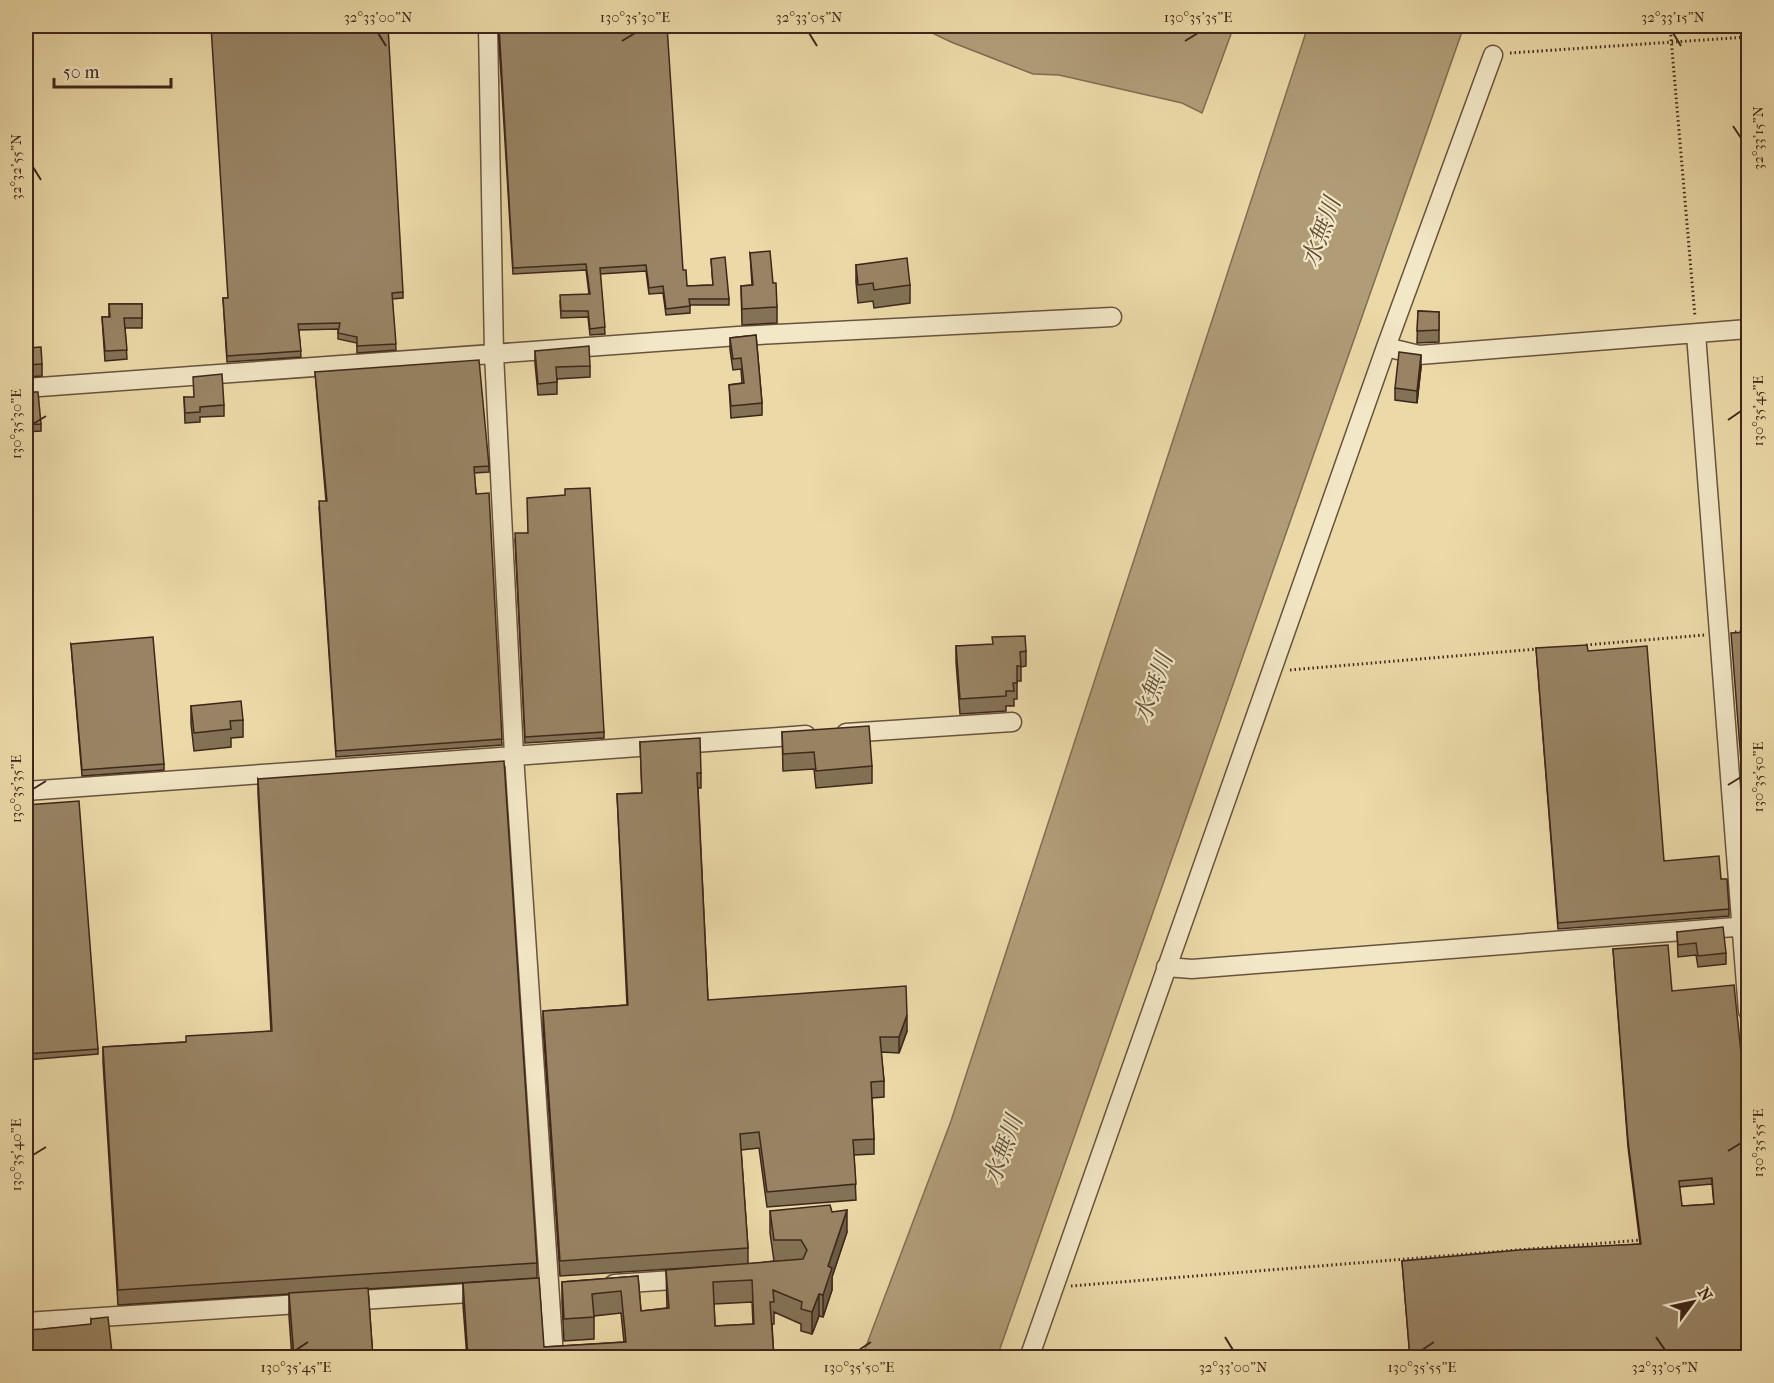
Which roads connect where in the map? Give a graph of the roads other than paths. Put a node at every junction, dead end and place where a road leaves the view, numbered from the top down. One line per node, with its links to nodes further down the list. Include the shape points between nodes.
1 (488, 26): 7 (street)
2 (1493, 55): 6 (street)
3 (1112, 317): 7 (street, via 738,336)
4 (1749, 330): 5 (street)
5 (1696, 334): 6 (street, via 1419,355); 12 (street)
6 (1386, 347): 13 (street)
7 (494, 354): 8 (street); 10 (street)
8 (26, 388)
9 (1012, 722): 10 (street)
10 (514, 755): 11 (street); 18 (street)
11 (26, 791)
12 (1745, 926): 13 (street, via 1192,969); 14 (street)
13 (1166, 967): 23 (street)
14 (1749, 1011)
15 (702, 1278): 16 (street)
16 (596, 1285)
17 (573, 1286): 18 (street)
18 (549, 1288): 19 (street); 22 (street)
19 (526, 1290)
20 (502, 1291): 21 (street)
21 (26, 1322)
22 (554, 1358)
23 (1029, 1358)

